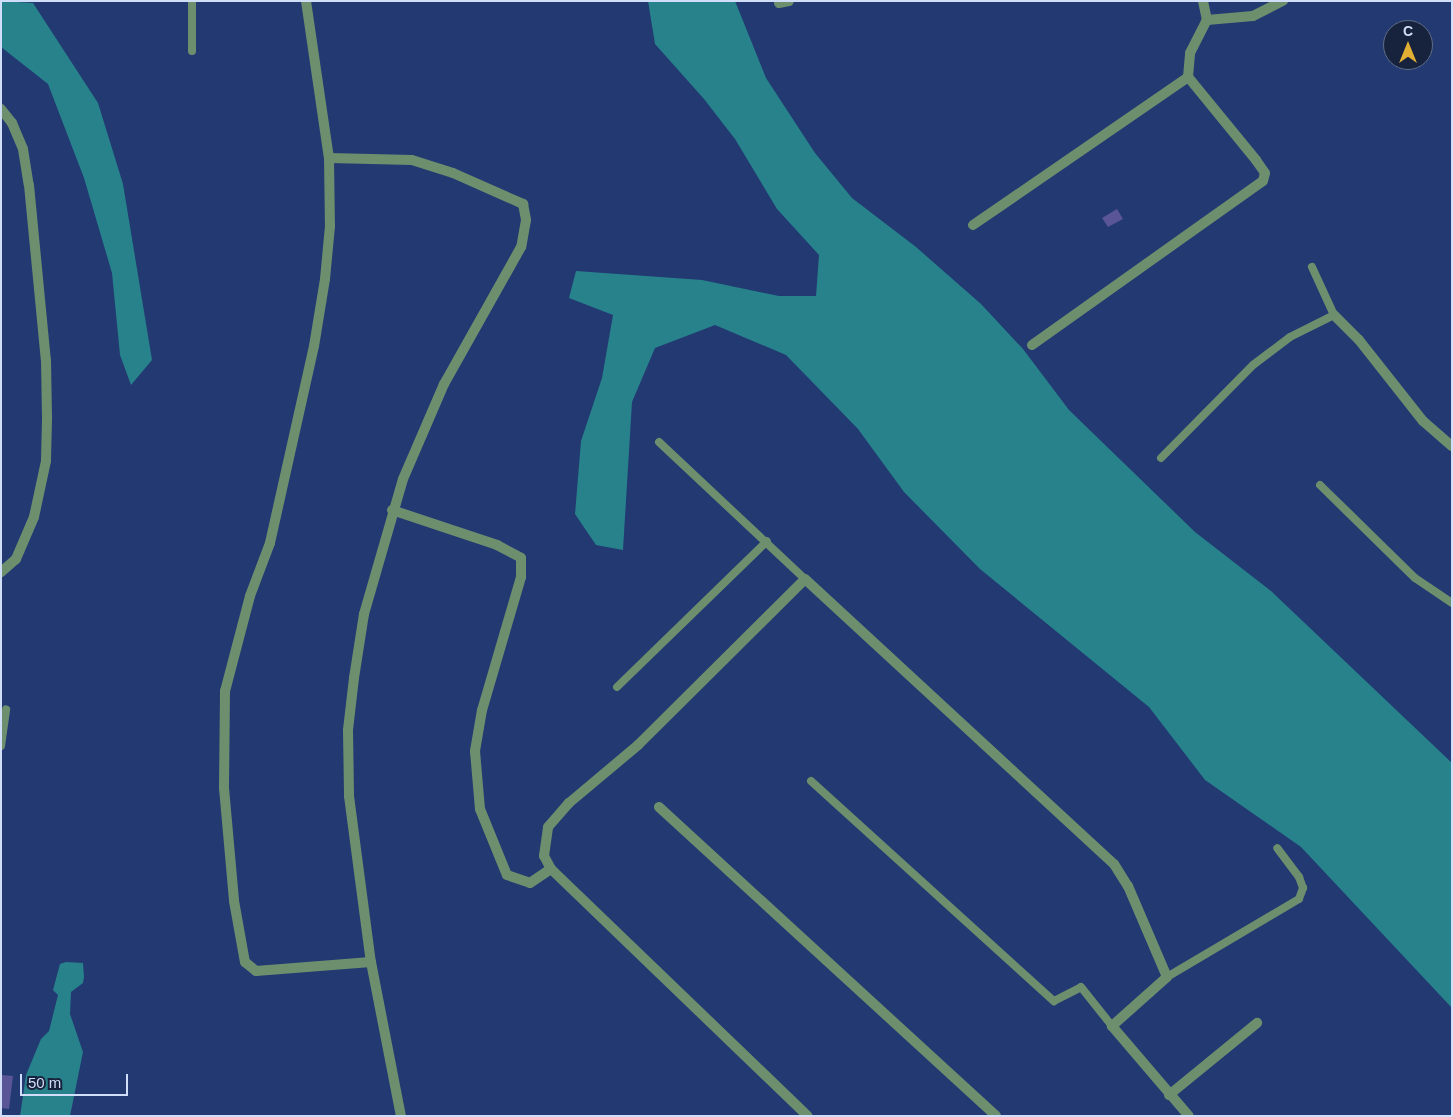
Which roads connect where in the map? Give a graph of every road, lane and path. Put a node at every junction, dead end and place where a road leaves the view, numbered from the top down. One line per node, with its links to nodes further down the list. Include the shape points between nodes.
1 (192, 1): 6 (lane)
2 (306, 1): 9 (street)
3 (1203, 1): 5 (street)
4 (1282, 1): 5 (street, via 1253,16)
5 (1207, 20): 7 (street, via 1190,53)
6 (192, 51)
7 (1188, 77): 10 (street); 13 (street, via 1256,160 1265,174 1263,181)
8 (1, 109): 20 (street, via 12,123 23,149 29,185 46,360 48,419 46,461 34,517 16,559)
9 (329, 158): 18 (street, via 412,160 507,194 524,204 526,220 521,246 444,384); 30 (street, via 330,226 314,346 270,543 250,596 226,690 224,788 234,902 245,962 256,971)
10 (973, 224)
11 (1312, 267): 12 (lane)
12 (1334, 315): 15 (street, via 1394,381 1423,421); 16 (lane, via 1290,337 1254,365)
13 (1032, 345)
14 (659, 442): 19 (lane)
15 (1452, 446)
16 (1161, 458)
17 (1320, 485): 22 (lane, via 1415,578)
18 (392, 510): 29 (street, via 497,546 520,558 521,577 482,710 475,751 480,809 507,875 530,883); 30 (street, via 364,614 348,730 349,796)
19 (767, 541): 21 (lane); 23 (lane)
20 (1, 572)
21 (805, 579): 29 (street, via 638,745 553,821 544,842 544,856); 31 (street, via 1114,864 1128,886)
22 (1452, 603)
23 (618, 687)
24 (6, 709): 25 (lane)
25 (1, 746)
26 (811, 781): 33 (lane, via 1054,1001 1081,987)
27 (659, 807): 37 (street)
28 (1277, 848): 31 (lane, via 1299,877 1303,888 1299,899)
29 (551, 869): 36 (street)
30 (372, 962): 35 (street)
31 (1167, 977): 33 (street)
32 (1257, 1023): 34 (street)
33 (1112, 1026): 34 (street)
34 (1169, 1095): 38 (street)
35 (401, 1116)
36 (808, 1116)
37 (996, 1116)
38 (1189, 1116)

